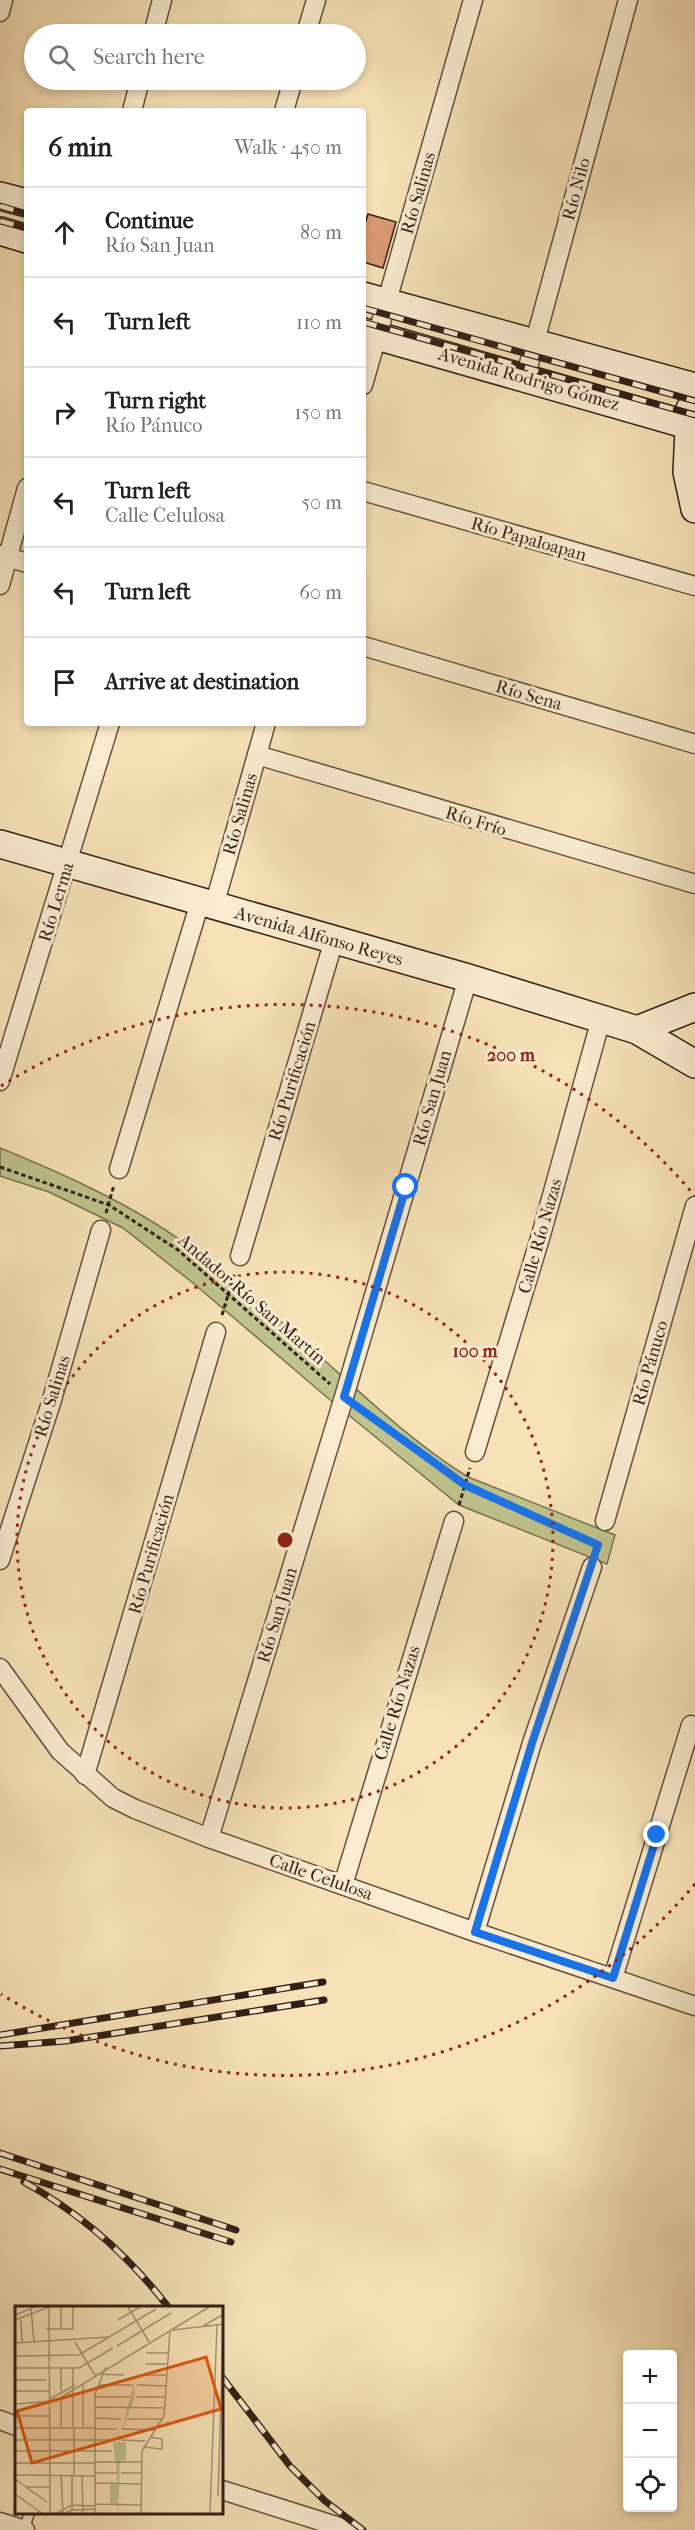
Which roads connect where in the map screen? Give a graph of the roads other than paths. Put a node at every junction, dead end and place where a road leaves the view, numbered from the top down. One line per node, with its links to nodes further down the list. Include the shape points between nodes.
1 (3, 0): 6 (street)
2 (162, 0): 7 (street)
3 (316, 0): 8 (street)
4 (472, 0): 17 (street, Río Salinas)
5 (628, 0): 19 (street, Río Nilo)
6 (0, 12)
7 (156, 24)
8 (309, 24)
9 (137, 90): 11 (street)
10 (290, 90): 12 (street)
11 (133, 108)
12 (285, 108)
13 (0, 196): 14 (street)
14 (24, 202)
15 (0, 231): 16 (street)
16 (24, 238)
17 (375, 299): 18 (street, Río Salinas); 19 (street, Avenida Rodrigo Gómez)
18 (370, 334): 20 (street, Río Salinas); 21 (street, Avenida Rodrigo Gómez)
19 (534, 344): 21 (street, Río Nilo); 22 (street, Avenida Rodrigo Gómez)
20 (366, 363)
21 (525, 378): 23 (street, Avenida Rodrigo Gómez)
22 (694, 382): 23 (street)
23 (691, 426): 26 (street, via 687,472)
24 (366, 492): 30 (street, Río Papaloapan)
25 (24, 497): 27 (street)
26 (695, 509)
27 (4, 556): 28 (street); 29 (street)
28 (24, 562)
29 (0, 585)
30 (695, 586)
31 (366, 647): 34 (street, Río Sena)
32 (109, 726): 37 (street, Río Lerma)
33 (265, 726): 35 (street, Río Salinas)
34 (695, 744)
35 (257, 755): 38 (street, Río Frío); 39 (street, Río Salinas)
36 (0, 844): 37 (street, Avenida Alfonso Reyes)
37 (68, 863): 39 (street, Avenida Alfonso Reyes); 46 (street, Río Lerma)
38 (695, 884)
39 (207, 904): 40 (street, Avenida Alfonso Reyes); 47 (street, Río Salinas)
40 (334, 940): 41 (street, Avenida Alfonso Reyes); 50 (street, Río Purificación)
41 (468, 978): 43 (street, Avenida Alfonso Reyes); 60 (street, Río San Juan)
42 (695, 1007): 44 (street)
43 (601, 1019): 44 (street, Avenida Alfonso Reyes); 52 (street, Calle Río Nazas)
44 (638, 1030): 45 (street, Avenida Alfonso Reyes)
45 (695, 1064)
46 (0, 1081)
47 (119, 1169)
48 (695, 1206): 54 (street, Río Pánuco)
49 (101, 1230): 55 (street, Río Salinas)
50 (240, 1256)
51 (216, 1332): 59 (street, Río Purificación)
52 (475, 1452)
53 (454, 1521): 61 (street, Calle Río Nazas)
54 (605, 1521)
55 (0, 1560)
56 (592, 1567): 62 (street, via 532,1743)
57 (0, 1668): 59 (street, Calle Celulosa, via 54,1744)
58 (691, 1725): 63 (street)
59 (85, 1775): 60 (street, Calle Celulosa, via 113,1798)
60 (209, 1838): 61 (street, Calle Celulosa)
61 (343, 1885): 62 (street, Calle Celulosa)
62 (475, 1932): 63 (street, Calle Celulosa)
63 (613, 1978): 64 (street, Calle Celulosa)
64 (695, 2006)
65 (0, 2420): 66 (street)
66 (15, 2426)
67 (224, 2491): 71 (street)
68 (29, 2515): 70 (lane)
69 (0, 2522): 70 (street)
70 (24, 2530)
71 (349, 2530)

